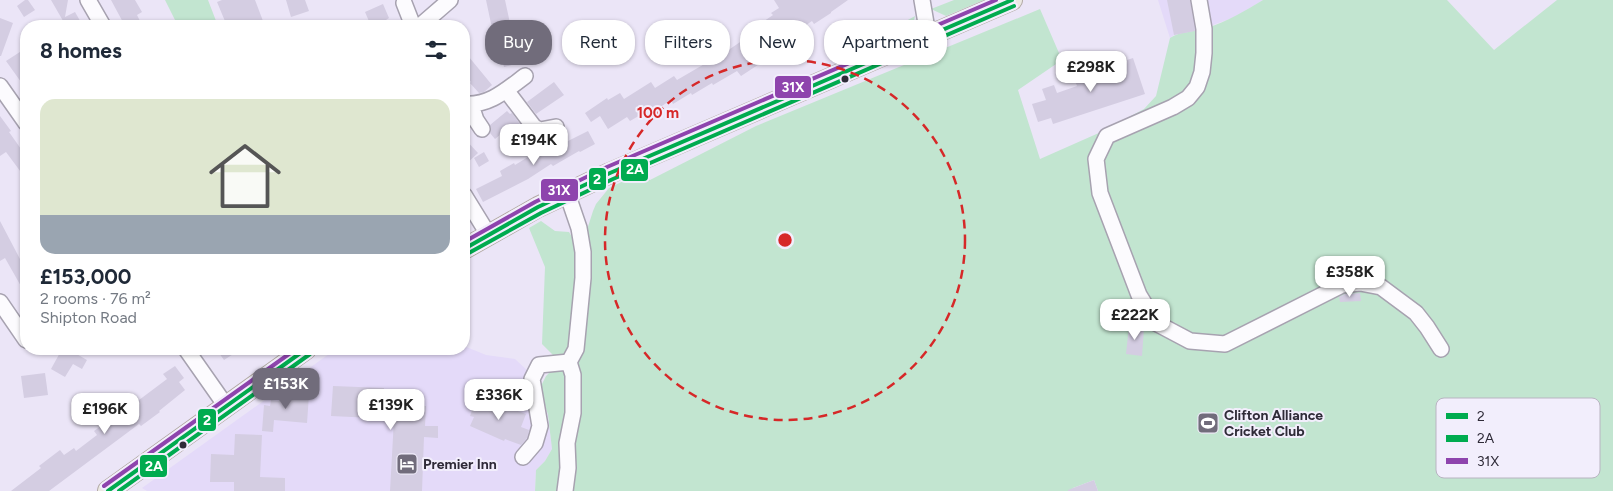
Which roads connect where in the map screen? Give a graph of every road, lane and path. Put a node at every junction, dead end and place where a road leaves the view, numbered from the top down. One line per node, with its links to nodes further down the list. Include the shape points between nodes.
1 (88, 0): 7 (street)
2 (922, 0): 10 (street)
3 (1012, 0): 11 (main road)
4 (1199, 0): 27 (street, via 1204,53 1197,87 1188,98 1172,107 1107,136 1096,159 1100,193 1139,295 1156,323 1190,341 1225,344 1342,285 1360,283 1381,287 1416,313)
5 (404, 2): 8 (street)
6 (455, 2): 9 (street)
7 (100, 20)
8 (411, 20)
9 (429, 20)
10 (925, 20)
11 (947, 27)
12 (859, 65): 21 (main road)
13 (525, 76): 15 (street)
14 (0, 86): 18 (street)
15 (506, 90): 16 (street, via 488,102); 19 (street, via 534,126 540,130)
16 (470, 105)
17 (470, 109): 20 (street)
18 (20, 114)
19 (556, 127)
20 (482, 129)
21 (567, 193): 23 (main road); 30 (street, via 583,252 576,349)
22 (470, 205): 23 (street)
23 (488, 234): 24 (main road)
24 (470, 245)
25 (0, 302): 26 (street)
26 (20, 331)
27 (1440, 349)
28 (190, 355): 31 (street)
29 (298, 355): 31 (main road)
30 (569, 362): 32 (street, via 539,365 532,379 540,426 535,443); 34 (street, via 573,375 573,413 567,444)
31 (226, 406): 33 (main road)
32 (523, 457)
33 (108, 491)
34 (565, 491)

